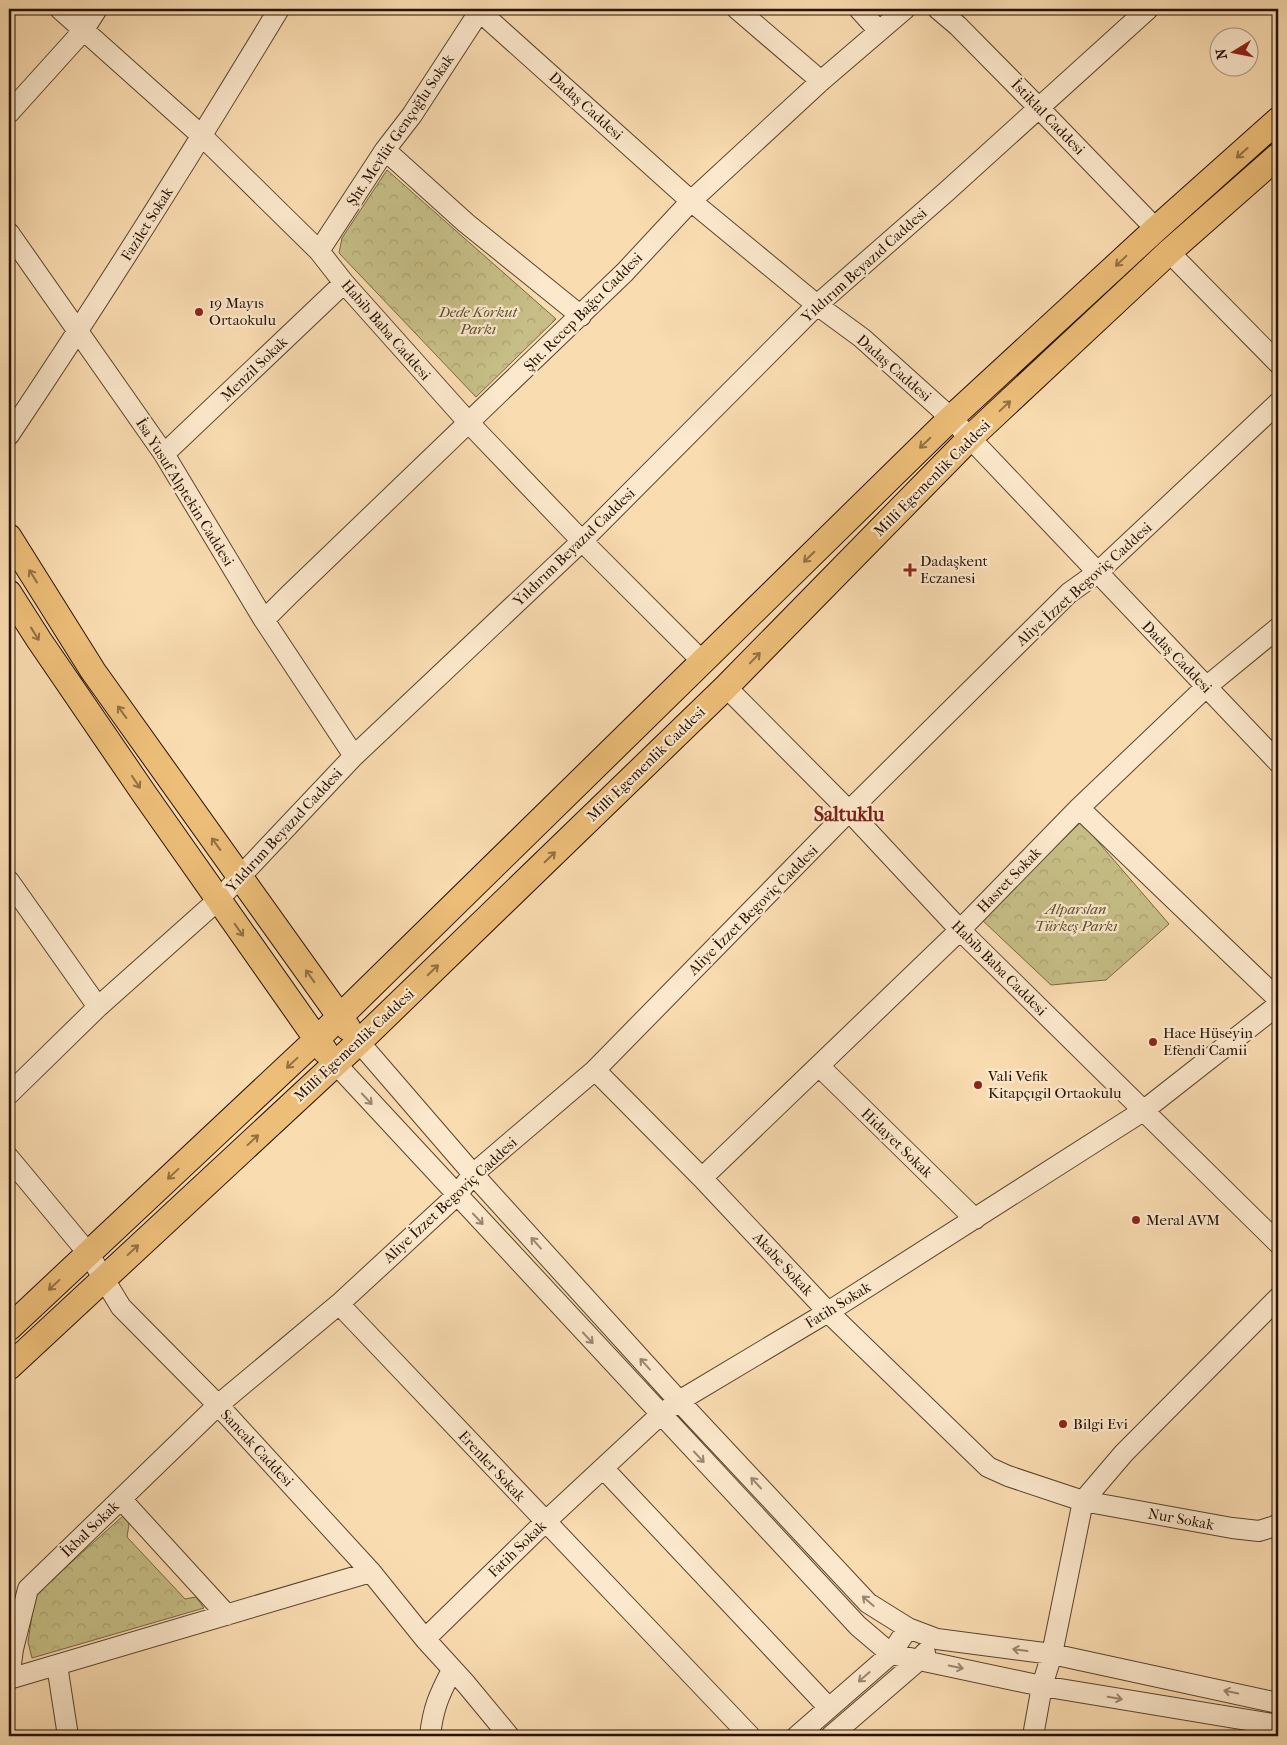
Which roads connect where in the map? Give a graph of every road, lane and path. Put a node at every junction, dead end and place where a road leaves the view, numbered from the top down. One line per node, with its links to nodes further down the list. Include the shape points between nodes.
1 (60, 9): 10 (street, Habib Baba Caddesi)
2 (97, 9): 10 (street)
3 (279, 9): 16 (street, Fazilet Sokak)
4 (737, 9): 12 (street)
5 (859, 9): 11 (street)
6 (904, 9): 11 (street, Şht. Recep Bağcı Caddesi)
7 (938, 9): 13 (street, İstiklal Caddesi)
8 (1148, 9): 13 (street, Yıldırım Beyazıd Caddesi)
9 (479, 10): 17 (street, Şht. Mevlüt Gençoğlu Sokak, via 412,115); 19 (street, Dadaş Caddesi)
10 (83, 31): 14 (street); 16 (street, Habib Baba Caddesi)
11 (879, 31): 12 (street, Şht. Recep Bağcı Caddesi)
12 (821, 81): 19 (street, Şht. Recep Bağcı Caddesi)
13 (1038, 107): 20 (street, İstiklal Caddesi); 25 (street, Yıldırım Beyazıd Caddesi)
14 (9, 112)
15 (1278, 120): 20 (main road, Millî Egemenlik Caddesi, one-way to 20)
16 (202, 136): 22 (street, Habib Baba Caddesi); 27 (street, Fazilet Sokak)
17 (385, 150): 22 (street, Şht. Mevlüt Gençoğlu Sokak); 26 (street, via 466,223)
18 (1278, 156): 23 (main road, Millî Egemenlik Caddesi)
19 (691, 201): 25 (street, Dadaş Caddesi); 26 (street, Şht. Recep Bağcı Caddesi)
20 (1156, 229): 30 (main road, Millî Egemenlik Caddesi, one-way to 30)
21 (9, 233): 27 (street, İsa Yusuf Alptekin Caddesi)
22 (319, 251): 24 (street, Habib Baba Caddesi)
23 (1169, 252): 28 (street); 33 (main road, Millî Egemenlik Caddesi, one-way to 23)
24 (344, 283): 31 (street, Habib Baba Caddesi); 34 (street, Menzil Sokak)
25 (817, 305): 30 (street, Dadaş Caddesi, via 862,338); 36 (street, Yıldırım Beyazıd Caddesi)
26 (581, 316): 31 (street, Şht. Recep Bağcı Caddesi)
27 (78, 332): 32 (street, Fazilet Sokak); 34 (street, İsa Yusuf Alptekin Caddesi)
28 (1278, 363)
29 (1278, 403): 37 (street, Aliye İzzet Begoviç Caddesi)
30 (951, 418): 33 (street, Dadaş Caddesi); 41 (main road, Millî Egemenlik Caddesi, one-way to 41)
31 (469, 423): 36 (street, Habib Baba Caddesi); 39 (street, Şht. Recep Bağcı Caddesi)
32 (9, 435)
33 (970, 438): 37 (street, Dadaş Caddesi); 42 (main road, Millî Egemenlik Caddesi, one-way to 33)
34 (164, 454): 39 (street, İsa Yusuf Alptekin Caddesi)
35 (9, 537): 48 (main road, one-way to 35, via 93,671)
36 (582, 540): 41 (street, Habib Baba Caddesi); 44 (street, Yıldırım Beyazıd Caddesi)
37 (1097, 573): 43 (street, Dadaş Caddesi); 47 (street, Aliye İzzet Begoviç Caddesi, via 1069,594)
38 (9, 593): 50 (main road, one-way to 50)
39 (264, 620): 44 (street, İsa Yusuf Alptekin Caddesi)
40 (1278, 628): 43 (street, Hasret Sokak)
41 (702, 661): 55 (main road, Millî Egemenlik Caddesi)
42 (726, 687): 47 (street, Habib Baba Caddesi); 57 (main road, Millî Egemenlik Caddesi, one-way to 42)
43 (1206, 687): 45 (street, Dadaş Caddesi); 46 (street, Hasret Sokak)
44 (354, 756): 48 (street, Yıldırım Beyazıd Caddesi)
45 (1278, 762)
46 (1079, 808): 51 (street, Hasret Sokak); 52 (street)
47 (850, 812): 51 (street, Habib Baba Caddesi); 60 (street, Aliye İzzet Begoviç Caddesi)
48 (240, 877): 50 (street, Yıldırım Beyazıd Caddesi); 55 (main road, one-way to 48)
49 (9, 881): 54 (street)
50 (218, 900): 54 (street, Yıldırım Beyazıd Caddesi); 56 (main road, one-way to 56)
51 (960, 930): 59 (street, Hasret Sokak); 62 (street, Habib Baba Caddesi)
52 (1278, 999)
53 (1278, 1005): 62 (street, Fatih Sokak)
54 (98, 1007): 61 (street, Yıldırım Beyazıd Caddesi)
55 (339, 1016): 56 (main road, Millî Egemenlik Caddesi); 57 (main road)
56 (316, 1040): 58 (main road); 69 (main road, Millî Egemenlik Caddesi, one-way to 69)
57 (359, 1042): 58 (main road, Millî Egemenlik Caddesi); 64 (street)
58 (335, 1064): 66 (street, one-way to 66); 70 (main road, Millî Egemenlik Caddesi, one-way to 58)
59 (818, 1066): 65 (street, Hasret Sokak); 67 (street, Hidayet Sokak)
60 (595, 1070): 64 (street, Aliye İzzet Begoviç Caddesi); 65 (street, Akabe Sokak)
61 (9, 1094)
62 (1143, 1111): 67 (street, Fatih Sokak); 68 (street, Habib Baba Caddesi)
63 (9, 1158): 69 (street, Sancak Caddesi)
64 (473, 1174): 66 (street, Aliye İzzet Begoviç Caddesi); 76 (street, one-way to 64)
65 (702, 1178): 73 (street, Akabe Sokak)
66 (456, 1196): 72 (street, Aliye İzzet Begoviç Caddesi); 78 (street, one-way to 78)
67 (975, 1219): 73 (street, Fatih Sokak)
68 (1278, 1243)
69 (88, 1253): 70 (street, Sancak Caddesi); 74 (main road, Millî Egemenlik Caddesi, one-way to 74)
70 (104, 1278): 75 (main road, Millî Egemenlik Caddesi); 77 (street, Sancak Caddesi, via 121,1307)
71 (1278, 1298): 81 (street, via 1124,1453)
72 (339, 1304): 77 (street, Aliye İzzet Begoviç Caddesi); 82 (street, Erenler Sokak)
73 (828, 1312): 76 (street, Fatih Sokak); 81 (street, Akabe Sokak, via 988,1467)
74 (9, 1328)
75 (9, 1367)
76 (679, 1401): 78 (street, Fatih Sokak); 86 (street, one-way to 76, via 868,1602)
77 (218, 1405): 80 (street, İkbal Sokak); 84 (street, Sancak Caddesi)
78 (660, 1415): 79 (street, Fatih Sokak); 89 (street, one-way to 89, via 858,1626)
79 (603, 1468): 82 (street, Fatih Sokak); 97 (street)
80 (121, 1499): 85 (street); 94 (street, İkbal Sokak, via 28,1589)
81 (1083, 1501): 83 (street, Nur Sokak, via 1232,1528 1258,1530); 90 (street)
82 (545, 1522): 88 (street, Fatih Sokak); 102 (street, Erenler Sokak)
83 (1278, 1524)
84 (371, 1572): 85 (street); 88 (street, Sancak Caddesi)
85 (227, 1614): 92 (street)
86 (908, 1628): 87 (street); 89 (street)
87 (937, 1638): 90 (street, one-way to 87); 91 (street)
88 (425, 1640): 93 (street, Sancak Caddesi)
89 (891, 1654): 91 (street); 97 (street, one-way to 97)
90 (1052, 1654): 95 (street); 96 (street, one-way to 90)
91 (919, 1660): 95 (street, one-way to 95); 104 (street)
92 (57, 1665): 94 (street); 99 (street)
93 (452, 1670): 100 (street, via 432,1714); 101 (street, Sancak Caddesi)
94 (9, 1679)
95 (1042, 1686): 98 (street, one-way to 98); 105 (street)
96 (1278, 1703)
97 (829, 1708): 103 (street)
98 (1278, 1725)
99 (68, 1736)
100 (430, 1736)
101 (509, 1736)
102 (750, 1736)
103 (797, 1736)
104 (831, 1736)
105 (1032, 1736)

